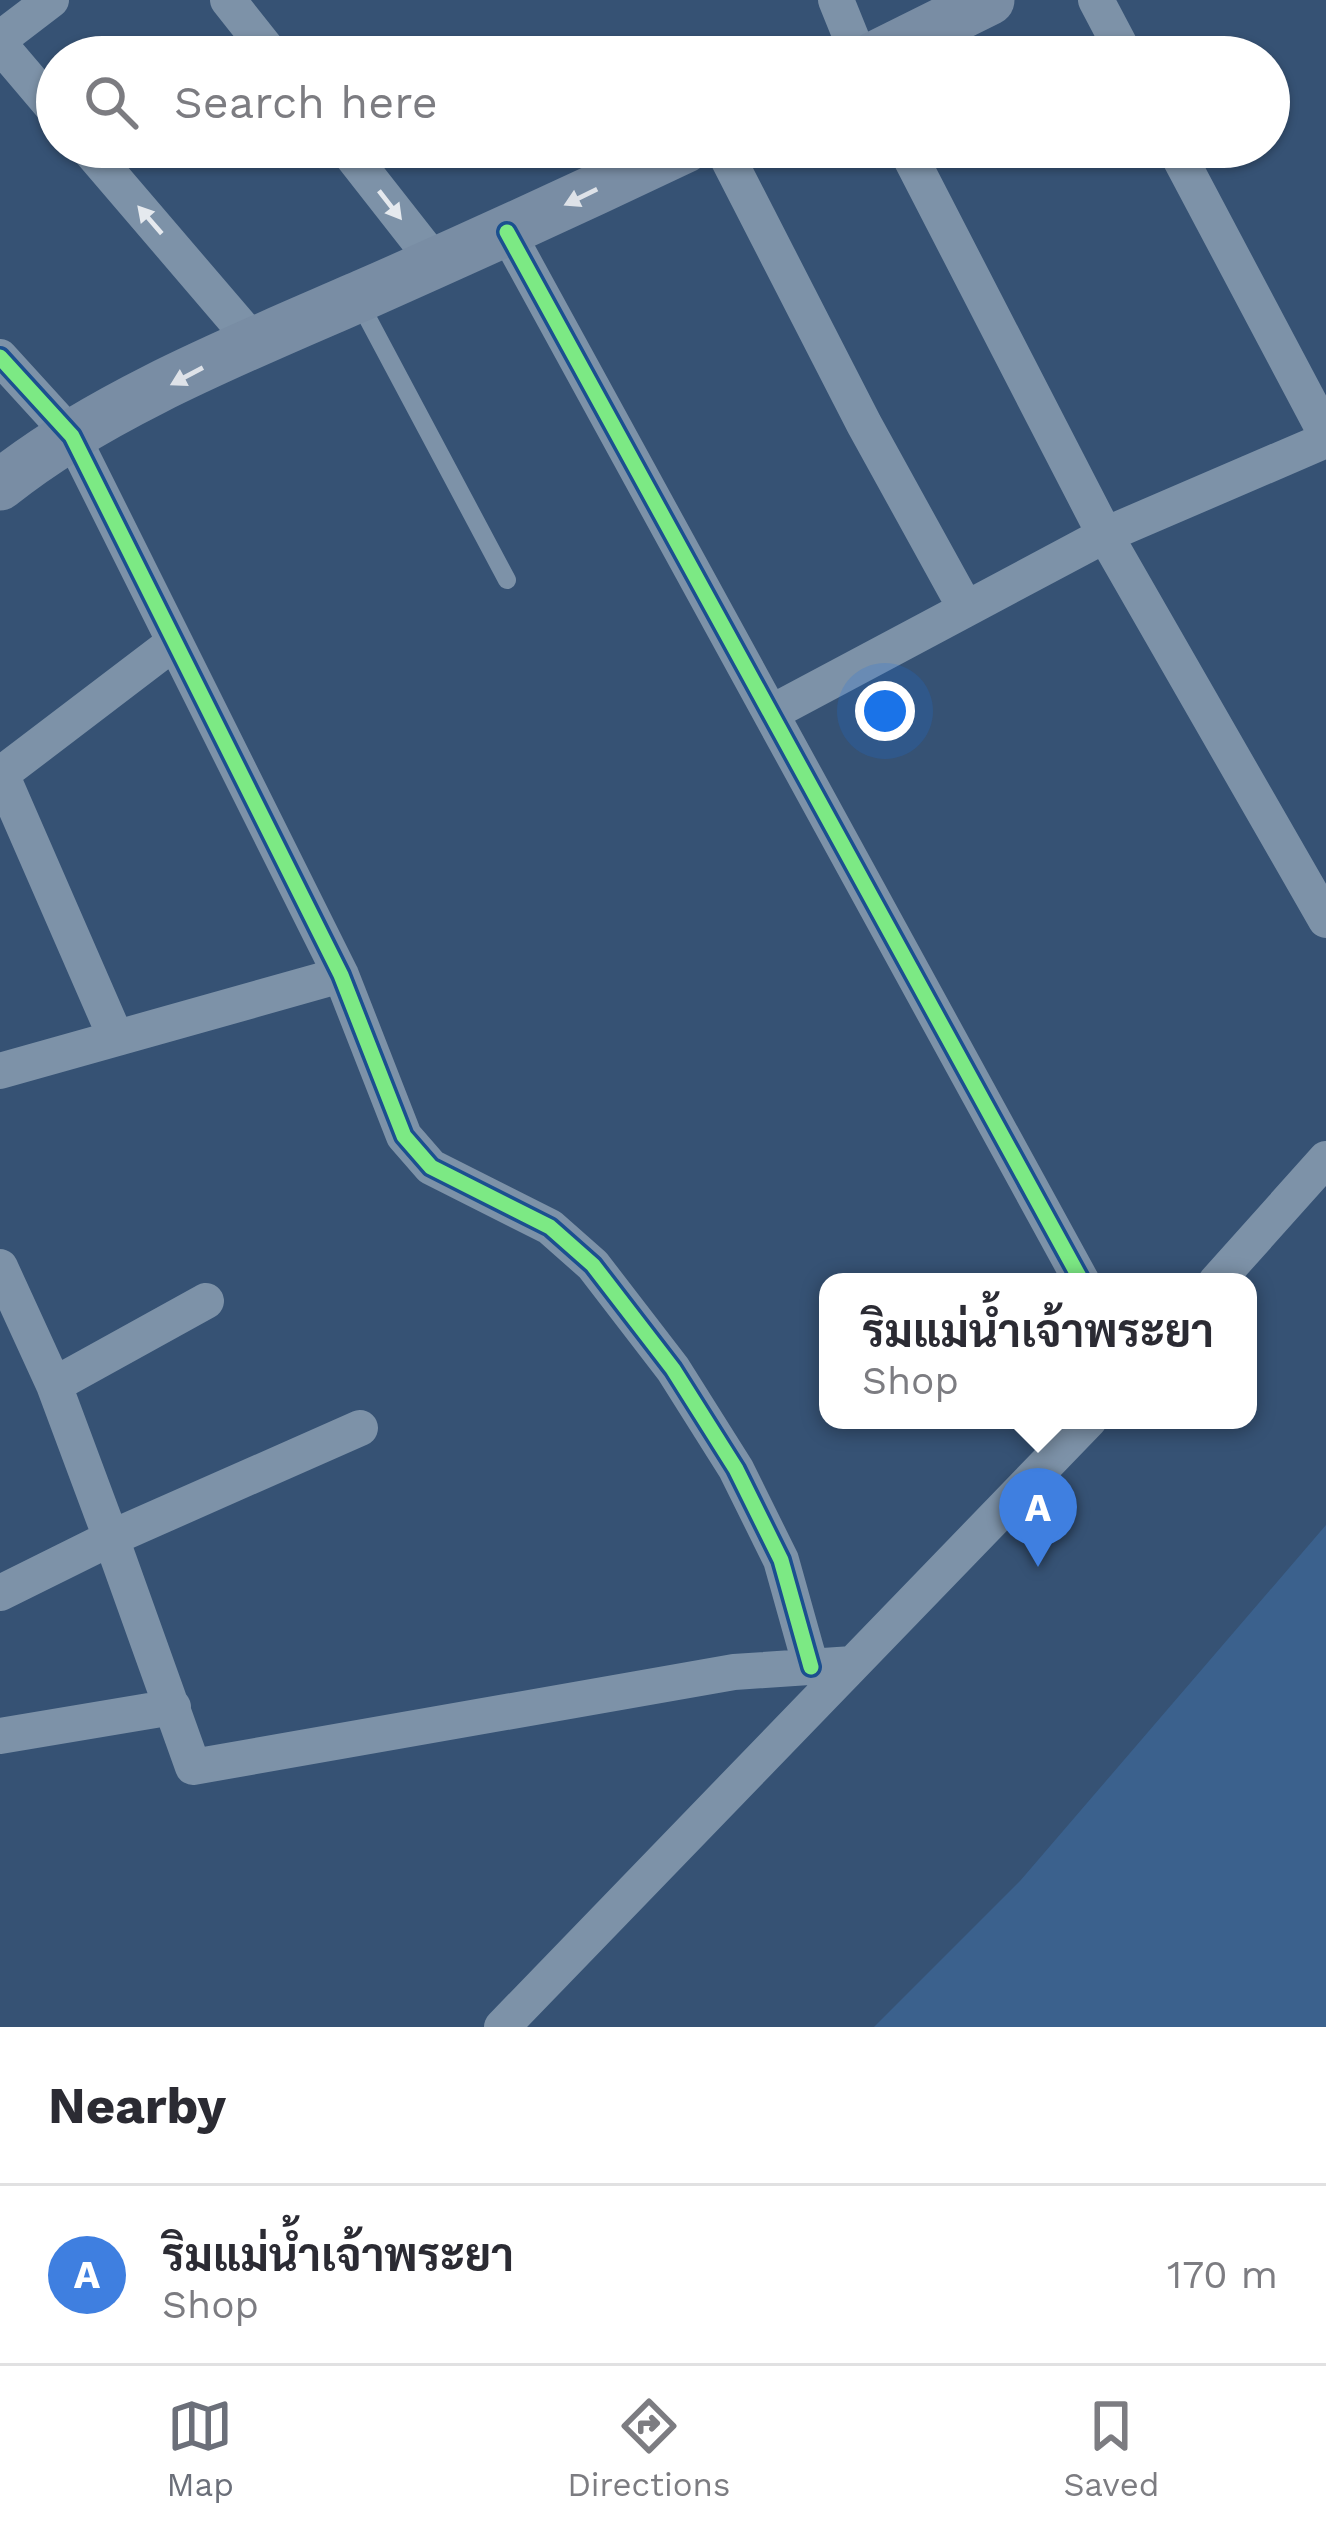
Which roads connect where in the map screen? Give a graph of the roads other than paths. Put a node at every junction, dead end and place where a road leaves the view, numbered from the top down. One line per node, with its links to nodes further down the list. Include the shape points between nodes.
1 (51, 0): 10 (street)
2 (836, 0): 7 (street)
3 (989, 0): 8 (main road)
4 (1096, 0): 9 (street)
5 (249, 7): 6 (street)
6 (264, 36)
7 (851, 36)
8 (916, 36)
9 (1115, 36)
10 (0, 42): 11 (street)
11 (36, 86)
12 (105, 168): 21 (street, one-way to 12)
13 (362, 168): 19 (street, one-way to 19)
14 (642, 168): 18 (main road, one-way to 18)
15 (733, 168): 28 (street)
16 (916, 168): 26 (street)
17 (1185, 168): 24 (street)
18 (507, 232): 19 (main road); 30 (street)
19 (436, 262): 20 (main road)
20 (357, 297): 21 (main road); 27 (lane)
21 (253, 341): 23 (main road, one-way to 23)
22 (0, 357): 23 (street)
23 (72, 436): 25 (main road); 29 (street)
24 (1326, 437): 26 (street)
25 (0, 484)
26 (1105, 535): 28 (street); 32 (street)
27 (507, 580)
28 (966, 608): 30 (street)
29 (172, 644): 31 (street); 33 (street)
30 (771, 713): 38 (street)
31 (1, 775): 34 (street)
32 (1326, 920)
33 (340, 975): 34 (street); 47 (street, via 415,1154 550,1227 592,1265 674,1369 781,1560)
34 (116, 1038): 35 (street)
35 (0, 1071)
36 (1326, 1159): 39 (street)
37 (0, 1267): 41 (street)
38 (1077, 1273)
39 (1224, 1273)
40 (206, 1301): 41 (street)
41 (54, 1385): 44 (street)
42 (360, 1428): 44 (street)
43 (1080, 1429): 46 (street)
44 (111, 1538): 45 (street); 48 (street)
45 (0, 1593)
46 (853, 1664): 47 (street); 50 (street)
47 (811, 1667): 48 (street, via 734,1672 194,1767)
48 (173, 1707): 49 (street)
49 (0, 1736)
50 (502, 2027)

